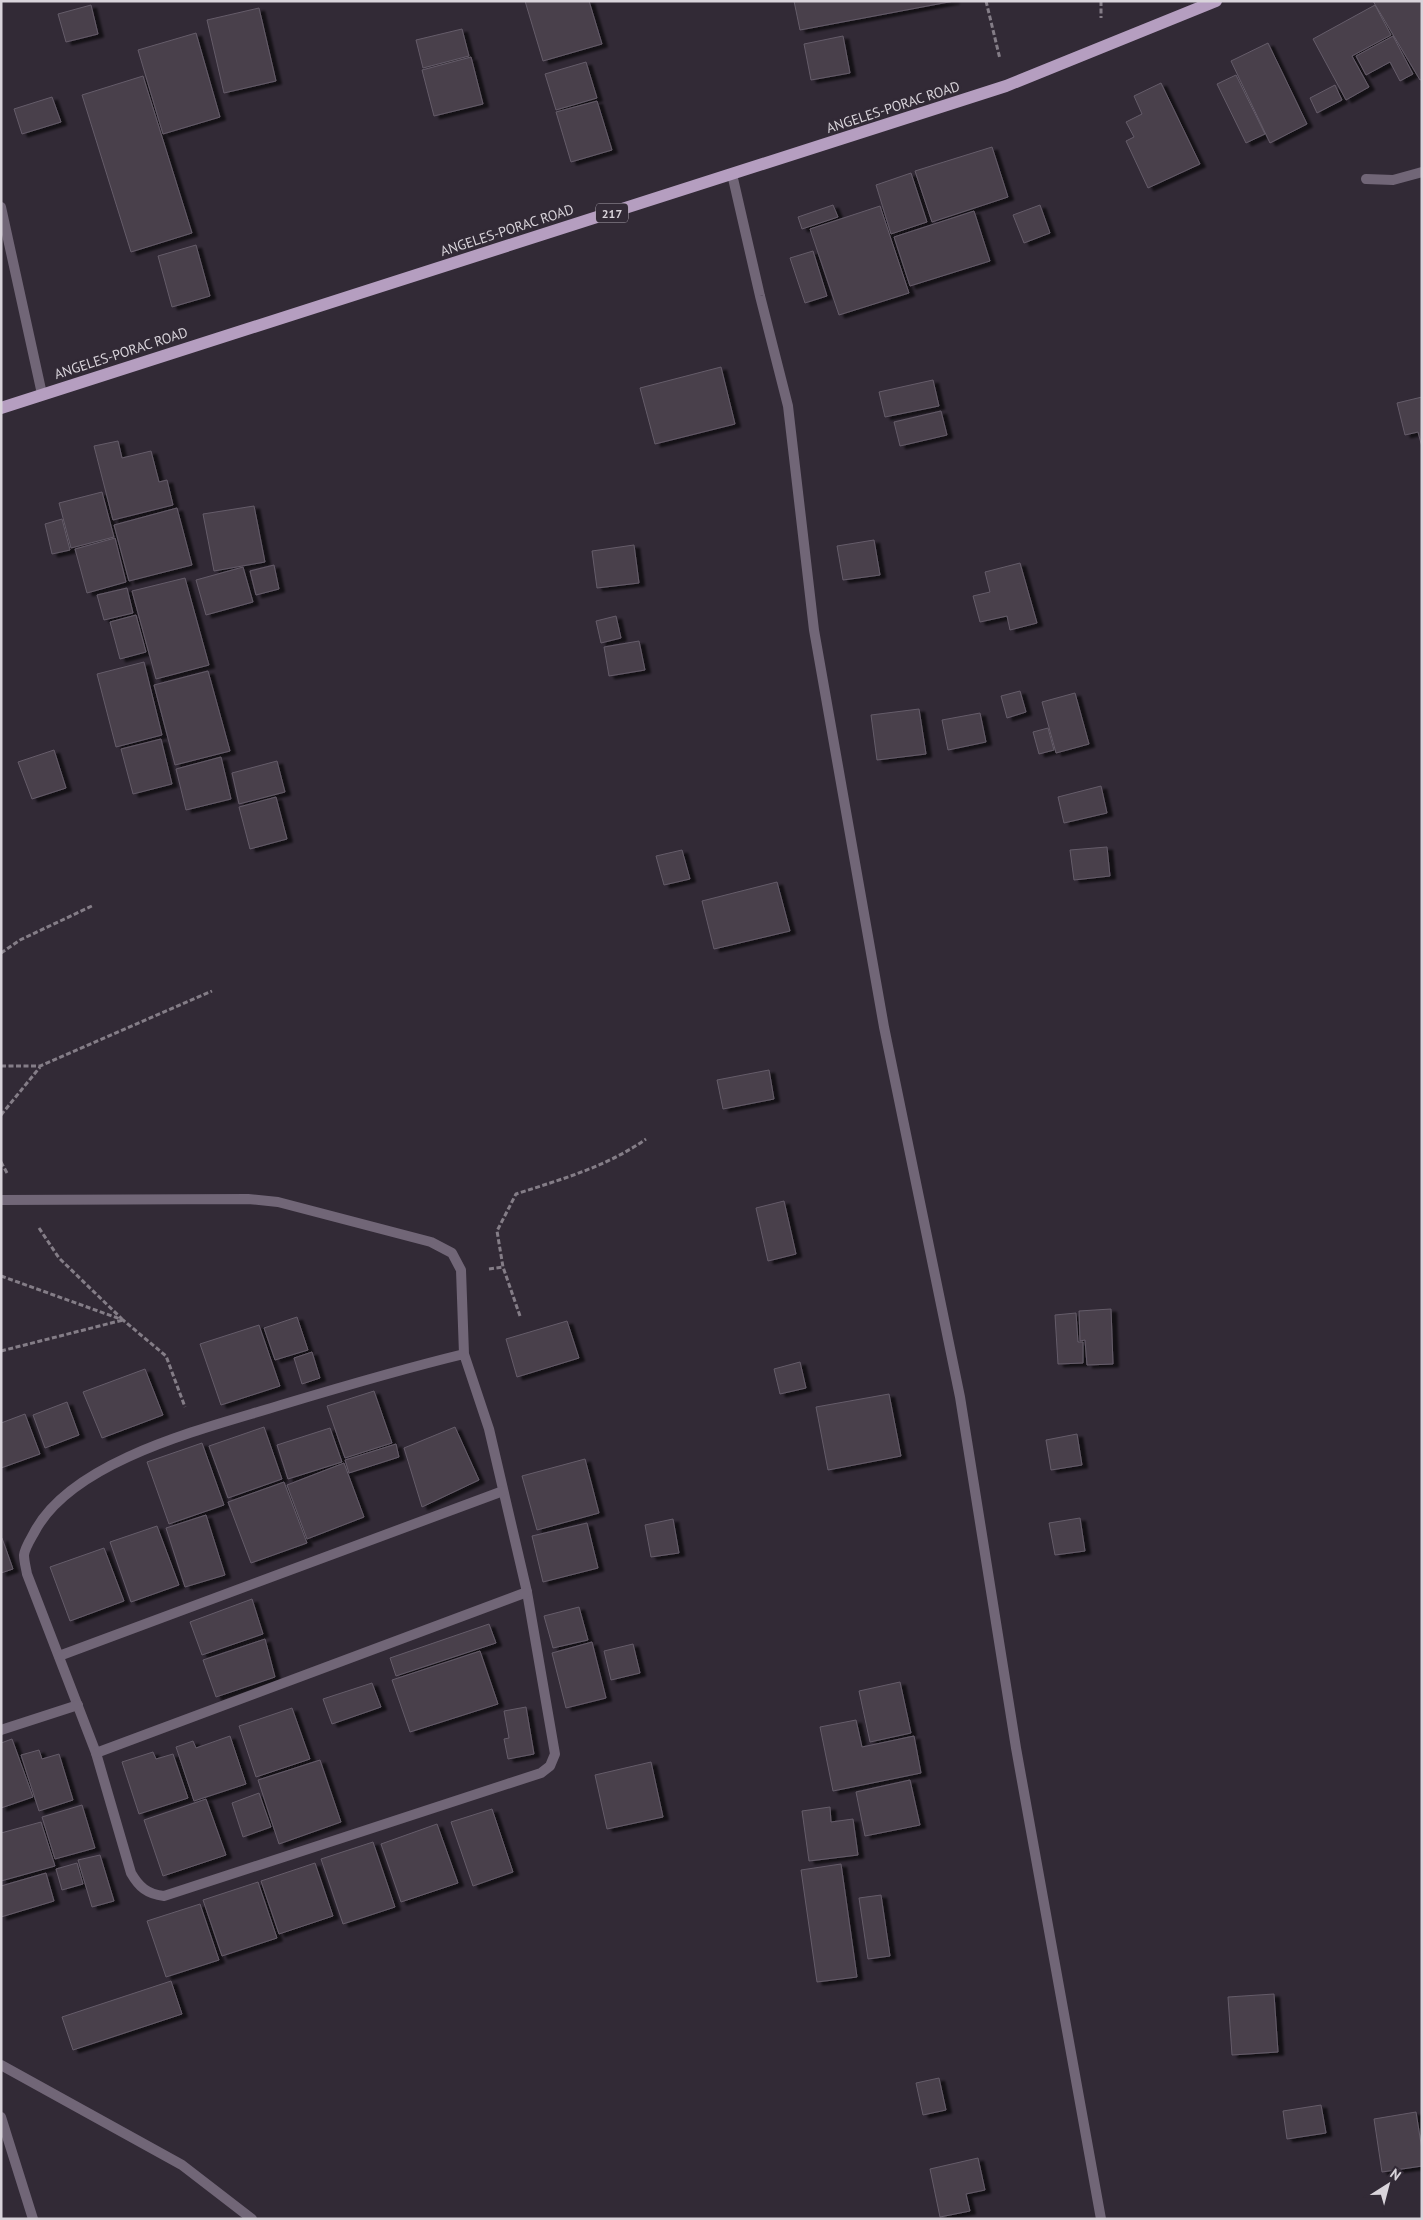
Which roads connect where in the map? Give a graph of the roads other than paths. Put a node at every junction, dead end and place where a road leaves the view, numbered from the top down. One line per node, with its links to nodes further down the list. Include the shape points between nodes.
1 (1216, 1): 3 (main road, ANGELES-PORAC ROAD / 217, via 1006,86)
2 (1422, 172): 4 (street, via 1393,180)
3 (732, 174): 6 (main road, ANGELES-PORAC ROAD / 217); 20 (street, via 788,406 814,630 884,1027 960,1397 1016,1748)
4 (1366, 179)
5 (1, 207): 6 (street)
6 (42, 394): 7 (main road, ANGELES-PORAC ROAD / 217)
7 (1, 408)
8 (1, 1200): 9 (street, via 263,1200 431,1242 452,1253 461,1270)
9 (464, 1354): 10 (street, via 489,1429); 12 (street, via 396,1370 194,1432 132,1455 67,1494 40,1521 24,1554 27,1574)
10 (503, 1491): 11 (street); 12 (street)
11 (526, 1592): 15 (street); 15 (street, via 555,1754 550,1766 541,1773 164,1896 147,1892 131,1873)
12 (59, 1656): 13 (street)
13 (78, 1704): 14 (street); 15 (street)
14 (1, 1730)
15 (96, 1753)
16 (1, 2065): 19 (street, via 182,2165)
17 (1, 2117): 18 (street)
18 (33, 2219)
19 (252, 2219)
20 (1101, 2219)

